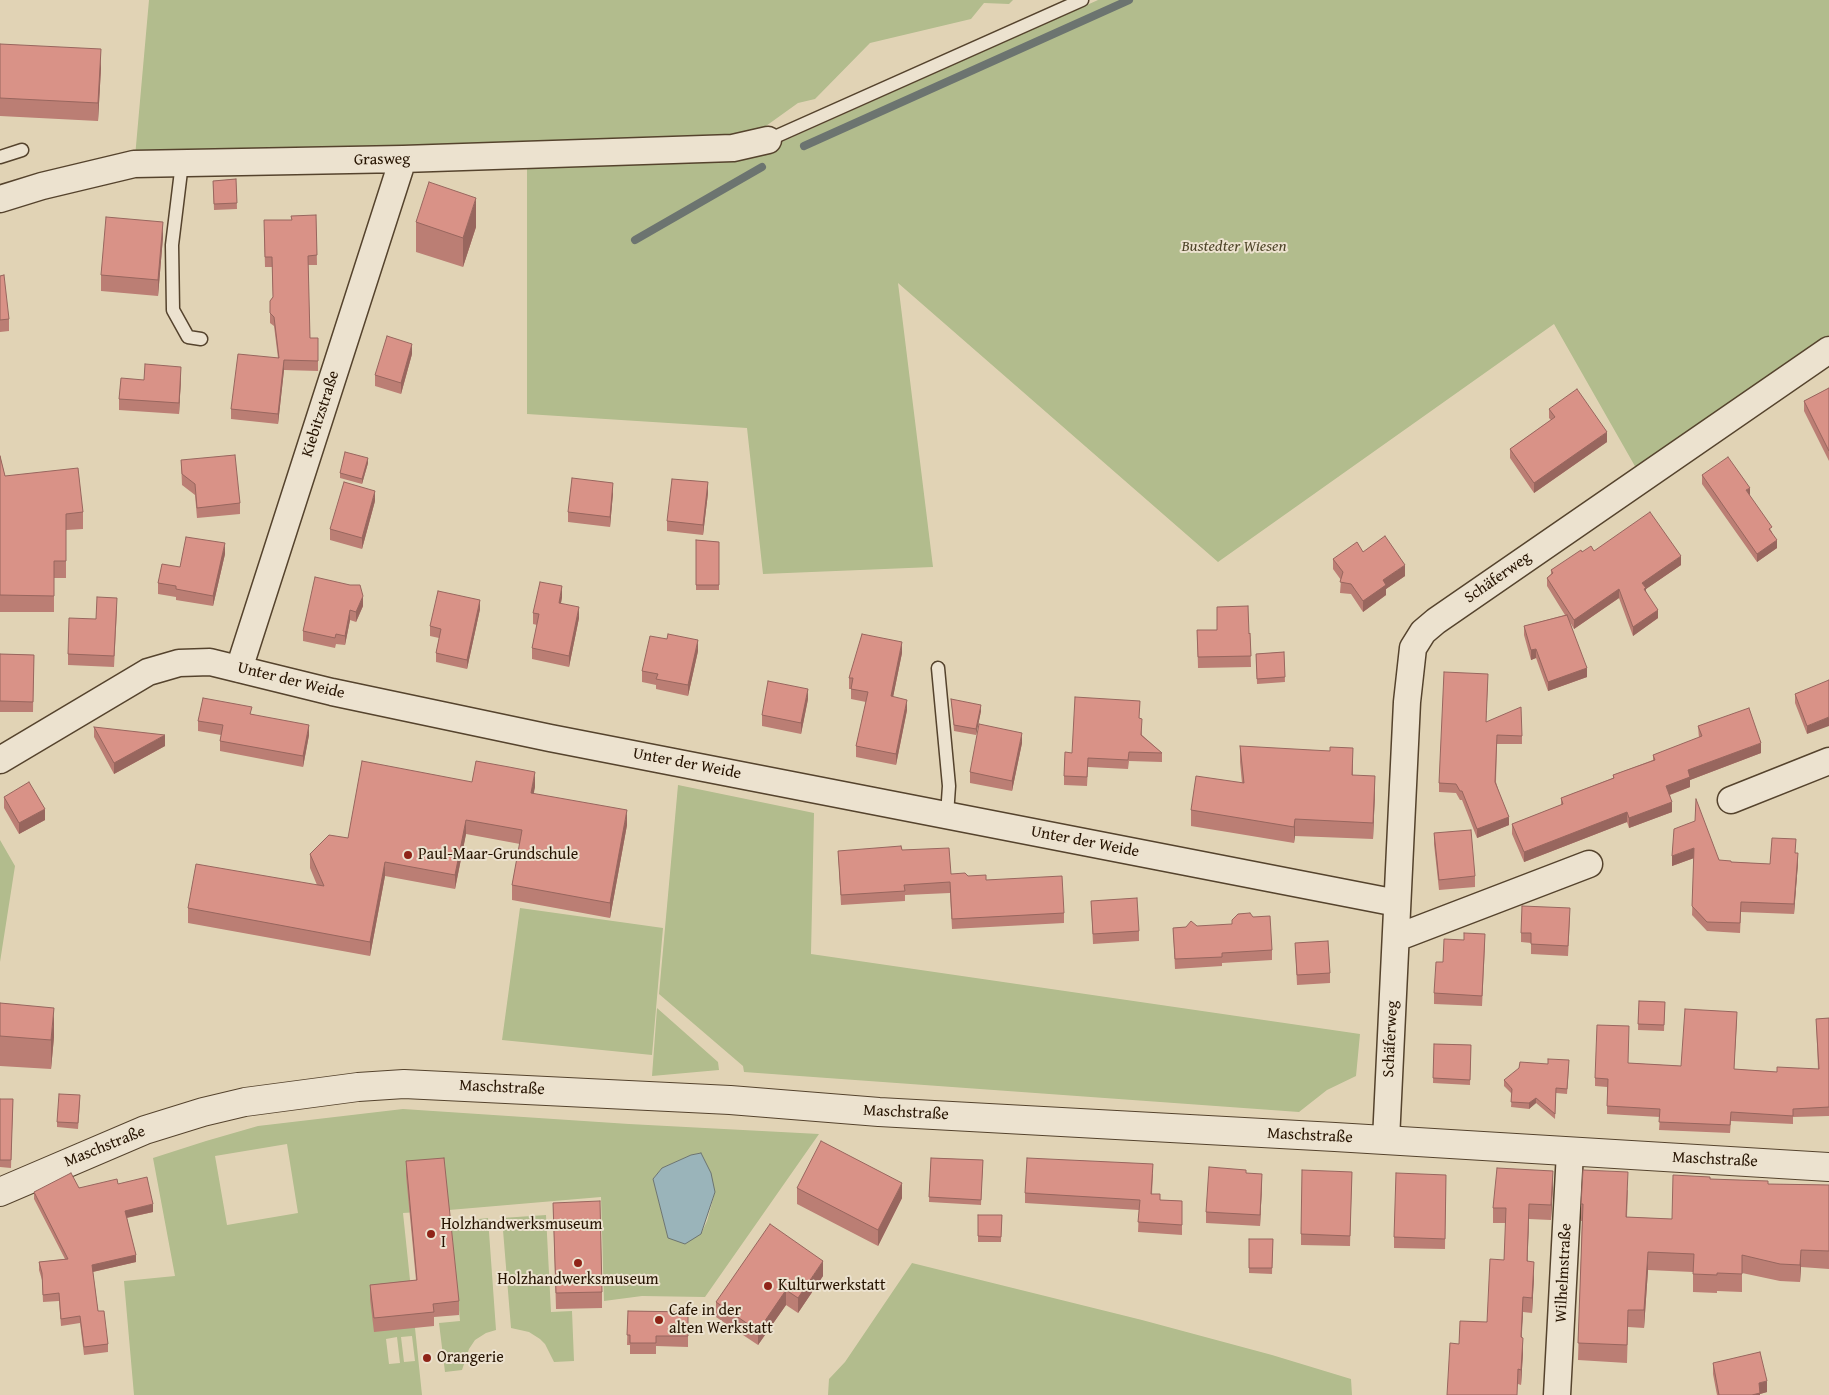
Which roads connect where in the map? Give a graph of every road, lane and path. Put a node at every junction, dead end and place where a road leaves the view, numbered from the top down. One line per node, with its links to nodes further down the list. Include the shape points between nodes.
1 (1082, 0): 2 (lane)
2 (768, 140): 5 (street, Grasweg, via 733,148)
3 (22, 150): 4 (lane)
4 (0, 157)
5 (403, 159): 6 (street, Grasweg); 11 (street, Kiebitzstraße)
6 (182, 163): 7 (street, Grasweg, via 134,164); 8 (lane, via 172,245 173,310 188,337)
7 (0, 198)
8 (200, 339)
9 (1829, 350): 17 (street, Schäferweg, via 1423,632 1413,648 1407,702)
10 (938, 668): 15 (lane, via 949,786)
11 (239, 669): 12 (street, Unter der Weide, via 195,662 148,672); 15 (street, Unter der Weide, via 550,738)
12 (0, 760)
13 (1829, 761): 14 (street)
14 (1731, 800)
15 (947, 815): 17 (street, Unter der Weide)
16 (1588, 864): 18 (street)
17 (1398, 903): 18 (street, Schäferweg)
18 (1396, 938): 19 (street, Schäferweg)
19 (1386, 1140): 20 (street, Maschstraße); 22 (street, Maschstraße, via 879,1112 730,1100 404,1084 358,1086 245,1102 203,1112 145,1130)
20 (1570, 1152): 21 (street, Maschstraße); 23 (street, Wilhelmstraße)
21 (1829, 1167)
22 (0, 1192)
23 (1557, 1395)

